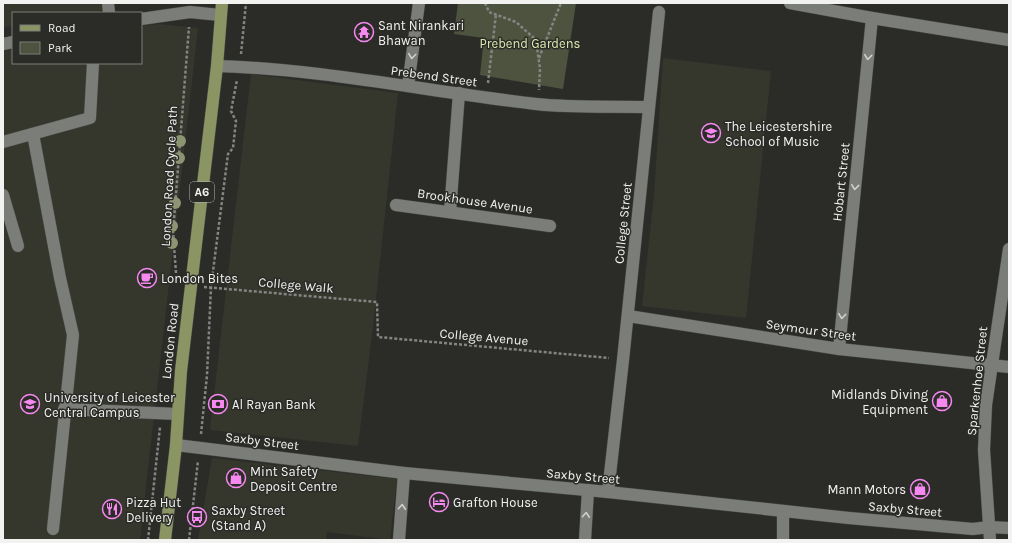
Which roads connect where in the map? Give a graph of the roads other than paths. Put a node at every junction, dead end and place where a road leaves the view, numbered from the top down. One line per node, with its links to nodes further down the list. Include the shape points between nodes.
1 (419, 3): 10 (street, one-way to 10)
2 (790, 3): 6 (street)
3 (221, 9): 5 (street); 9 (main road, London Road / A6)
4 (659, 12): 12 (street, College Street)
5 (142, 18)
6 (872, 18): 7 (street); 22 (street, Hobart Street, one-way to 22)
7 (1009, 40)
8 (93, 64): 13 (street, via 90,118)
9 (217, 66): 10 (street, Prebend Street); 26 (main road, London Road / A6, via 190,285)
10 (408, 86): 11 (street, Prebend Street)
11 (459, 93): 12 (street, Prebend Street, via 537,104); 17 (street)
12 (648, 107): 21 (street, College Street)
13 (33, 134): 14 (street); 25 (street, via 73,335)
14 (3, 142)
15 (3, 195): 19 (street)
16 (396, 205): 17 (street, Brookhouse Avenue)
17 (450, 212): 18 (street, Brookhouse Avenue)
18 (550, 226)
19 (18, 246)
20 (1009, 249): 23 (street, Sparkenhoe Street)
21 (628, 316): 22 (street, Seymour Street); 30 (street, College Street)
22 (839, 349): 23 (street, Seymour Street)
23 (991, 366): 24 (street, Seymour Street); 32 (street, Sparkenhoe Street, via 984,450)
24 (1009, 367)
25 (64, 409): 26 (street); 34 (street)
26 (178, 414): 27 (main road, London Road / A6)
27 (176, 445): 28 (street, Saxby Street); 35 (main road, London Road / A6)
28 (404, 473): 29 (street, Saxby Street); 36 (street, one-way to 28)
29 (588, 490): 30 (street, Saxby Street); 37 (street, one-way to 29)
30 (608, 492): 31 (street, Saxby Street)
31 (783, 511): 32 (street, Saxby Street, via 973,529); 38 (street)
32 (989, 527): 33 (street, Saxby Street); 39 (street, Sparkenhoe Street)
33 (1009, 528)
34 (53, 529)
35 (165, 540)
36 (399, 540)
37 (585, 540)
38 (783, 540)
39 (990, 540)

